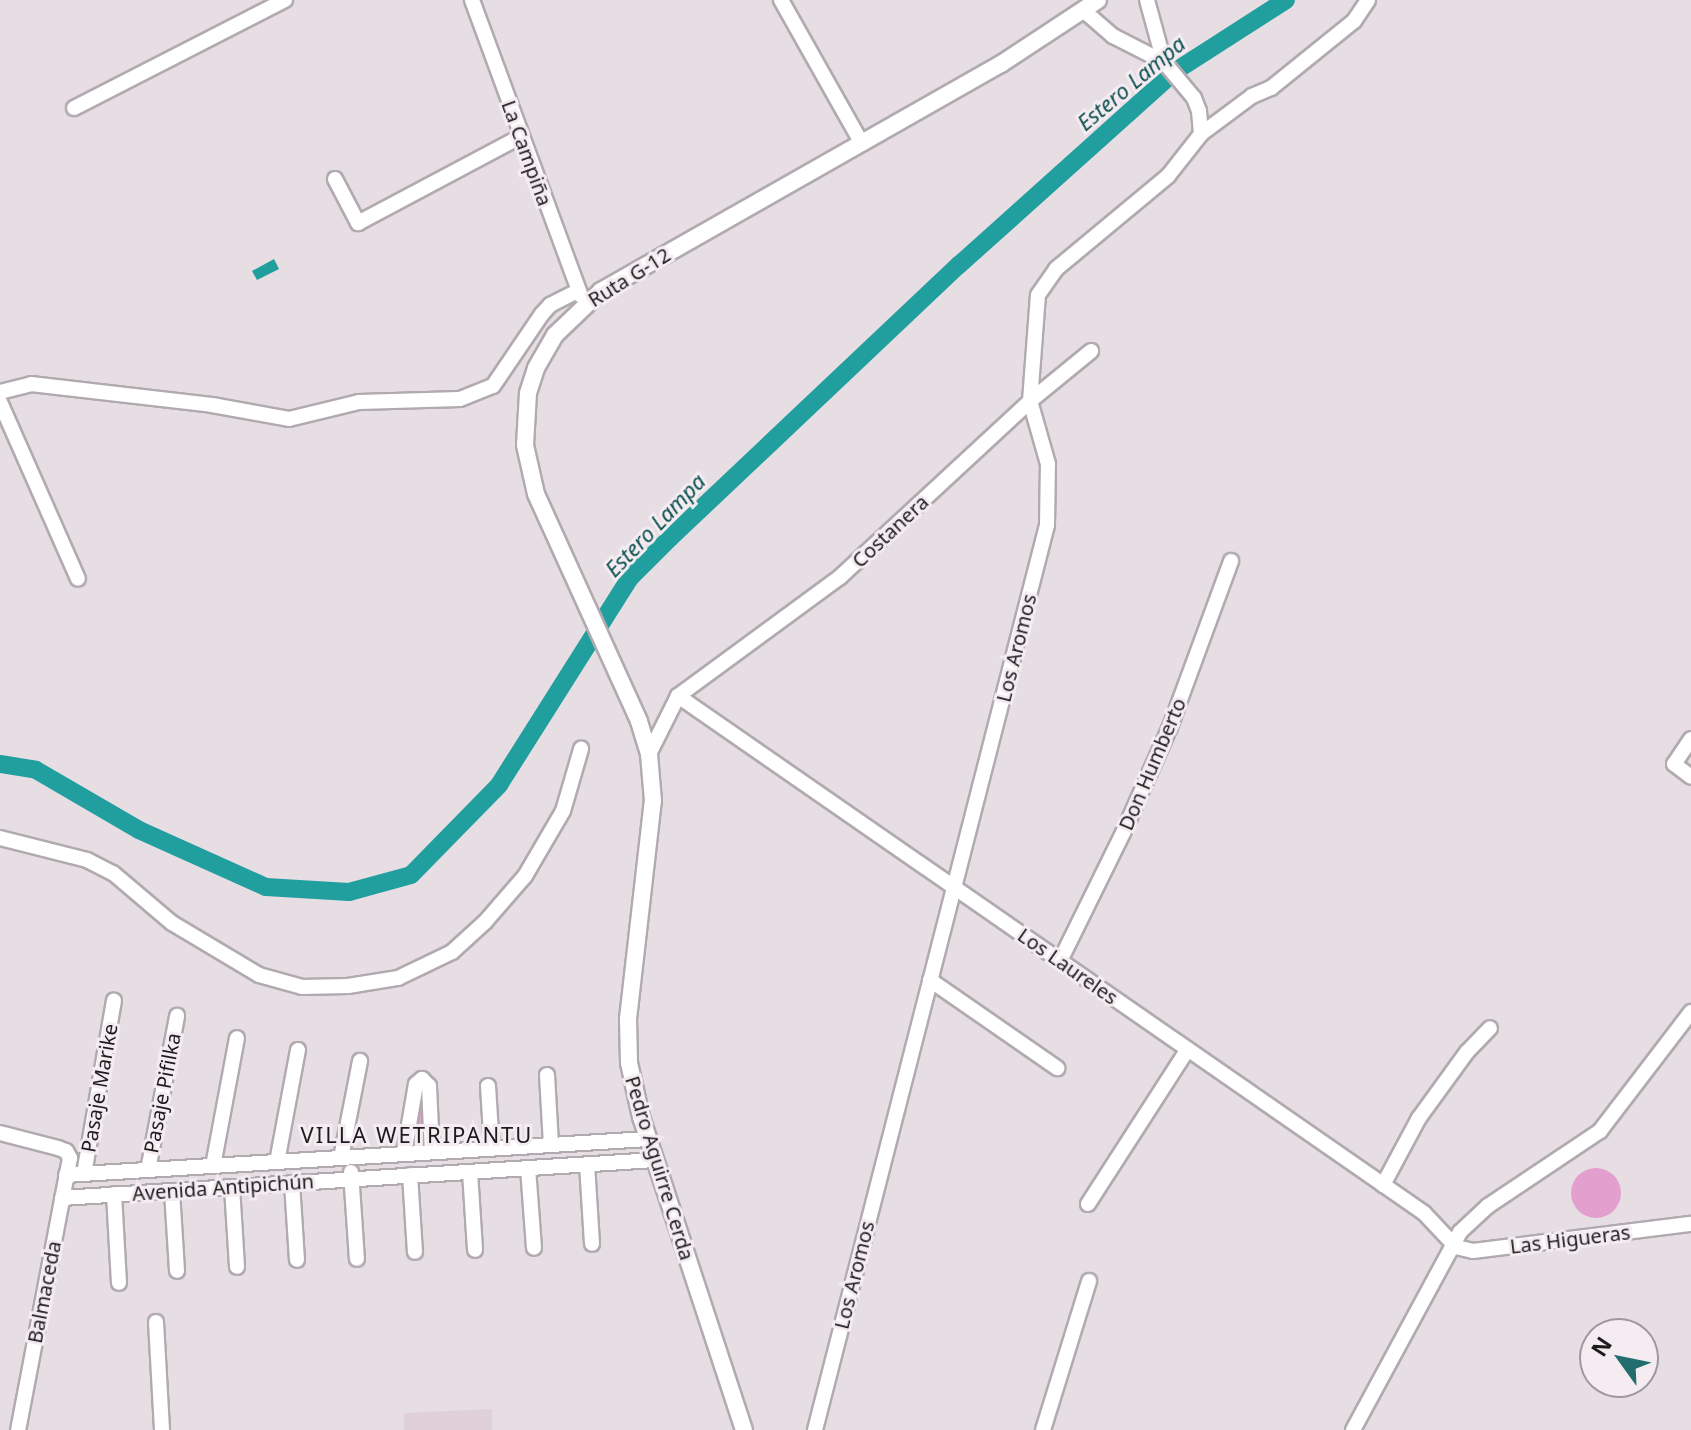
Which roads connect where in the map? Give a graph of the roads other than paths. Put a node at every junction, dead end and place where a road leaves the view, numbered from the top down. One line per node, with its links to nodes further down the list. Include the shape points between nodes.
1 (285, 0): 9 (street)
2 (472, 0): 11 (street, La Campiña)
3 (781, 0): 12 (street)
4 (1098, 0): 7 (main road, Ruta G-12)
5 (1147, 0): 8 (street)
6 (1368, 0): 10 (street, Los Aromos, via 1354,21 1271,88)
7 (1083, 10): 8 (street, via 1113,36); 12 (main road, Ruta G-12, via 1001,64)
8 (1164, 62): 10 (street, via 1197,104)
9 (74, 108)
10 (1201, 134): 17 (street, Los Aromos, via 1168,176 1045,281 1035,308)
11 (520, 137): 13 (street, via 358,223); 14 (street, La Campiña)
12 (861, 142): 14 (main road, Ruta G-12)
13 (335, 179)
14 (582, 297): 16 (street, via 550,305 493,386 460,399 359,402 289,419 31,384); 24 (main road, Ruta G-12, via 532,379 525,407 525,445 530,474 558,545)
15 (1091, 351): 17 (street, Costanera)
16 (0, 392)
17 (1030, 401): 21 (street, Costanera, via 840,577); 27 (street, Los Aromos, via 1048,464 1047,525)
18 (0, 402): 20 (street)
19 (1231, 561): 28 (street, Don Humberto, via 1170,727)
20 (78, 579)
21 (678, 696): 24 (street); 27 (street, Los Laureles)
22 (1691, 739): 25 (street, via 1674,764)
23 (581, 749): 26 (street, via 563,811 525,876 485,922 452,952 398,978 348,986 302,987 259,975 172,923 113,873 87,860)
24 (649, 754): 42 (main road, Pedro Aguirre Cerda, via 653,801 628,1035 631,1077)
25 (1691, 777)
26 (0, 838)
27 (954, 888): 28 (street, Los Laureles); 29 (street, Los Aromos)
28 (1060, 961): 36 (street, Los Laureles)
29 (930, 980): 38 (street); 85 (street, Los Aromos)
30 (114, 1001): 57 (street, Pasaje Marike)
31 (1691, 1012): 70 (street, via 1600,1131 1480,1213)
32 (177, 1016): 55 (street, Pasaje Pifilka)
33 (1490, 1028): 62 (street, via 1419,1118)
34 (237, 1038): 53 (street)
35 (298, 1050): 51 (street)
36 (1185, 1054): 62 (street, Los Laureles); 68 (street)
37 (360, 1061): 49 (street)
38 (1057, 1068)
39 (547, 1075): 44 (street)
40 (488, 1086): 45 (street)
41 (0, 1133): 58 (street, Balmaceda, via 68,1154)
42 (648, 1139): 43 (street, Avenida Antipichún); 50 (main road, Pedro Aguirre Cerda)
43 (597, 1142): 44 (street, Avenida Antipichún); 52 (street)
44 (551, 1145): 45 (street, Avenida Antipichún)
45 (492, 1149): 46 (street, Avenida Antipichún)
46 (432, 1152): 47 (street, Avenida Antipichún); 47 (street, via 429,1086 422,1079 416,1084)
47 (404, 1154): 48 (street, Avenida Antipichún)
48 (364, 1157): 49 (street, Avenida Antipichún); 60 (street)
49 (344, 1158): 51 (street, Avenida Antipichún); 60 (street)
50 (655, 1160): 52 (street, Avenida Antipichún); 84 (main road, Pedro Aguirre Cerda)
51 (277, 1162): 53 (street, Avenida Antipichún)
52 (593, 1164): 54 (street, Avenida Antipichún); 71 (street)
53 (213, 1166): 55 (street, Avenida Antipichún)
54 (528, 1168): 56 (street, Avenida Antipichún); 72 (street)
55 (148, 1170): 57 (street, Avenida Antipichún)
56 (470, 1172): 59 (street, Avenida Antipichún); 73 (street)
57 (90, 1174): 58 (street, Avenida Antipichún); 66 (street)
58 (66, 1175): 67 (street, Balmaceda)
59 (410, 1175): 60 (street, Avenida Antipichún); 74 (street)
60 (358, 1179): 61 (street, Avenida Antipichún); 75 (street)
61 (292, 1183): 63 (street, Avenida Antipichún); 76 (street)
62 (1383, 1185): 70 (street, Los Laureles, via 1433,1221)
63 (232, 1187): 64 (street, Avenida Antipichún); 77 (street)
64 (172, 1191): 65 (street, Avenida Antipichún); 78 (street)
65 (114, 1194): 66 (street, Avenida Antipichún); 80 (street)
66 (96, 1195): 67 (street, Avenida Antipichún)
67 (62, 1198): 82 (street, Balmaceda)
68 (1088, 1204)
69 (1691, 1224): 70 (street, Las Higueras, via 1473,1251)
70 (1451, 1243): 87 (street)
71 (592, 1244)
72 (534, 1248)
73 (475, 1250)
74 (415, 1252)
75 (357, 1259)
76 (297, 1260)
77 (237, 1267)
78 (177, 1271)
79 (1089, 1281): 86 (street)
80 (119, 1283)
81 (156, 1322): 83 (street)
82 (18, 1430)
83 (162, 1430)
84 (744, 1430)
85 (815, 1430)
86 (1043, 1430)
87 (1353, 1430)

